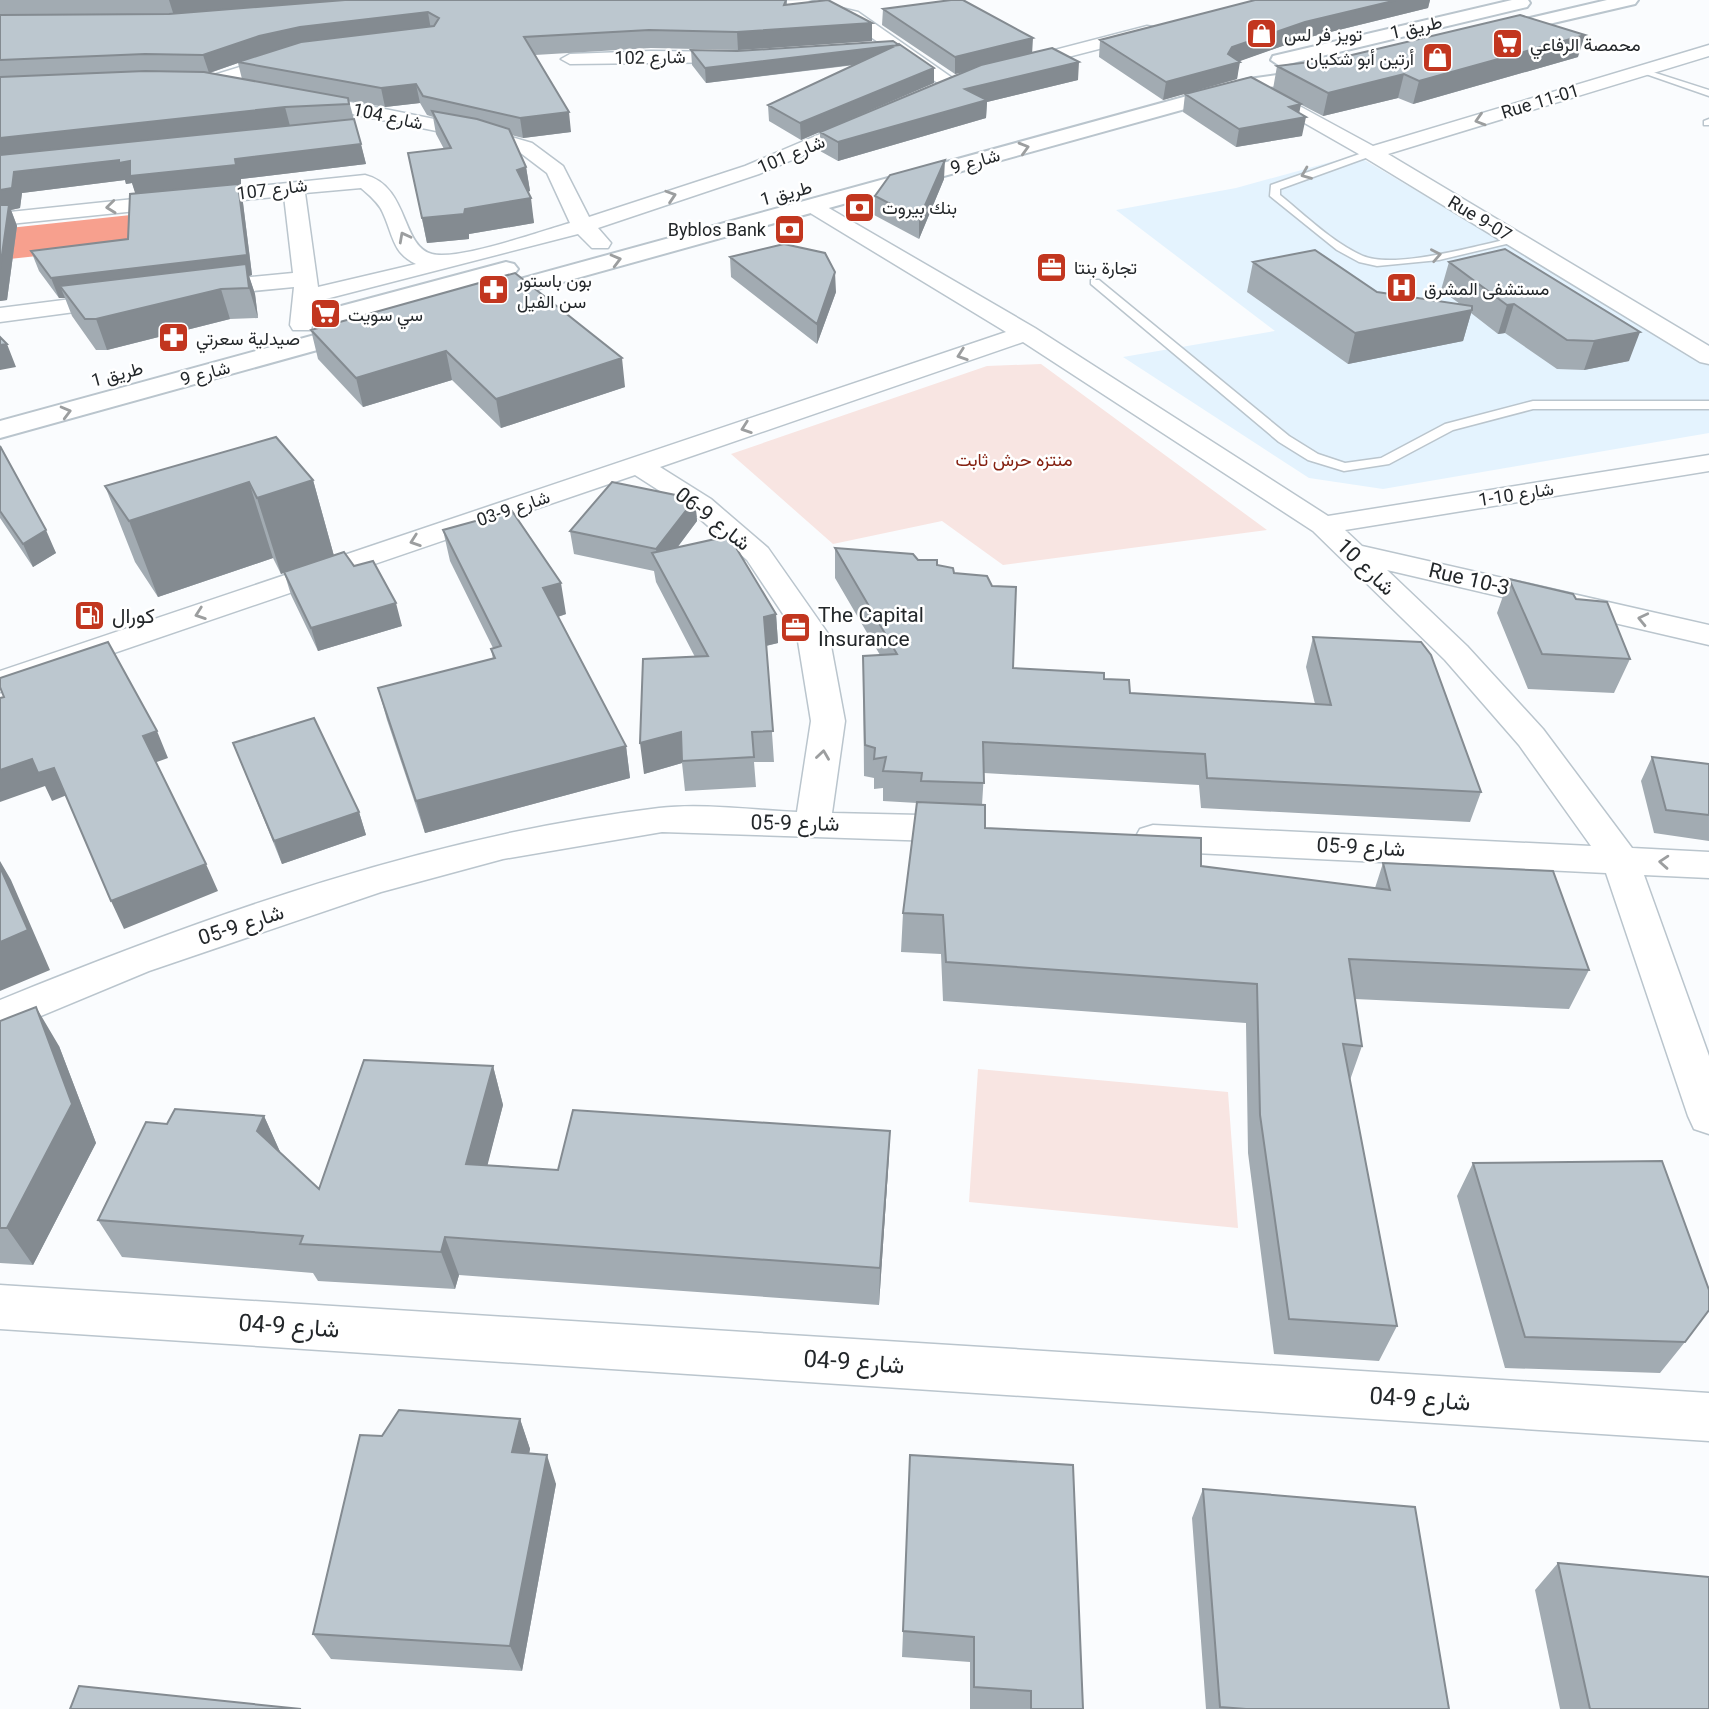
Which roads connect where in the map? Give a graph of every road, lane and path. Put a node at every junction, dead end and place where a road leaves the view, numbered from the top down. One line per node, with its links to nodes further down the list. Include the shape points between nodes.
1 (1494, 0): 19 (main road, شارع 9, via 1309,46)
2 (1533, 0): 19 (main road, طريق 1)
3 (1577, 0): 19 (main road)
4 (1629, 0): 7 (main road)
5 (768, 1): 8 (street, via 852,16)
6 (1165, 27): 14 (street)
7 (1467, 39)
8 (898, 47): 9 (street); 21 (street)
9 (860, 48)
10 (1709, 50): 16 (street, Rue 11-01)
11 (305, 53): 20 (street)
12 (752, 56): 13 (street, شارع 102)
13 (570, 60)
14 (999, 69)
15 (1341, 70): 19 (main road, شارع 9)
16 (1643, 70): 23 (lane); 29 (street, Rue 11-01, one-way to 29)
17 (973, 76): 21 (street)
18 (189, 81): 20 (street)
19 (1245, 81): 29 (street, Rue 9-07); 31 (main road, شارع 9, one-way to 19); 35 (main road, طريق 1)
20 (211, 82): 22 (street)
21 (952, 85): 24 (street)
22 (246, 88)
23 (1709, 93)
24 (929, 94)
25 (283, 95): 27 (street, شارع 104)
26 (883, 115): 33 (street, شارع 101, one-way to 26, via 752,170)
27 (445, 130): 28 (street); 33 (street, شارع 104, via 508,141 538,154 556,170)
28 (357, 131)
29 (1371, 153): 34 (street, Rue 9-07); 34 (lane, one-way to 34, via 1275,187 1275,196 1371,263 1394,263)
30 (294, 187): 32 (street, شارع 107, one-way to 32); 36 (street, شارع 107, one-way to 30, via 432,263 417,256 401,239 380,192 365,181); 39 (street)
31 (815, 206): 45 (street, شارع 10); 49 (main road, شارع 9, one-way to 31)
32 (0, 219)
33 (583, 225): 35 (street, شارع 104); 36 (street, شارع 101)
34 (1518, 240): 46 (street, Rue 9-07)
35 (600, 243): 37 (main road, طريق 1)
36 (460, 261): 37 (street, شارع 107); 39 (street); 40 (street, via 451,274)
37 (522, 264): 40 (main road, طريق 1)
38 (1095, 282): 48 (lane, via 1284,439 1313,457 1344,467 1384,461 1449,427 1533,405)
39 (306, 288): 41 (street); 44 (street)
40 (419, 292): 44 (main road, طريق 1)
41 (173, 293)
42 (137, 298): 43 (street)
43 (0, 315)
44 (302, 325): 47 (main road, طريق 1)
45 (1026, 333): 51 (street, شارع 9-03, one-way to 51); 52 (street, شارع 10)
46 (1709, 357)
47 (144, 367)
48 (1709, 405)
49 (0, 430)
50 (1709, 463): 52 (street, شارع 10-1)
51 (638, 465): 55 (street, شارع 9-03, one-way to 55); 56 (street, شارع 9-06, one-way to 51, via 828,721 813,635 758,554 701,505)
52 (1323, 525): 53 (street, شارع 10)
53 (1351, 553): 54 (street, Rue 10-3, one-way to 53); 59 (street, شارع 10, via 1456,653 1531,737)
54 (1709, 635)
55 (0, 682)
56 (813, 822): 57 (street, شارع 9-05); 61 (street, شارع 9-05, via 662,820 503,846 373,881 135,961)
57 (993, 830)
58 (1119, 836): 59 (street, شارع 9-05)
59 (1619, 859): 60 (street, شارع 9-05, one-way to 59); 62 (street, شارع 10)
60 (1709, 865)
61 (0, 1017)
62 (1709, 1116)
63 (0, 1307): 64 (street, شارع 9-04)
64 (1709, 1418)

